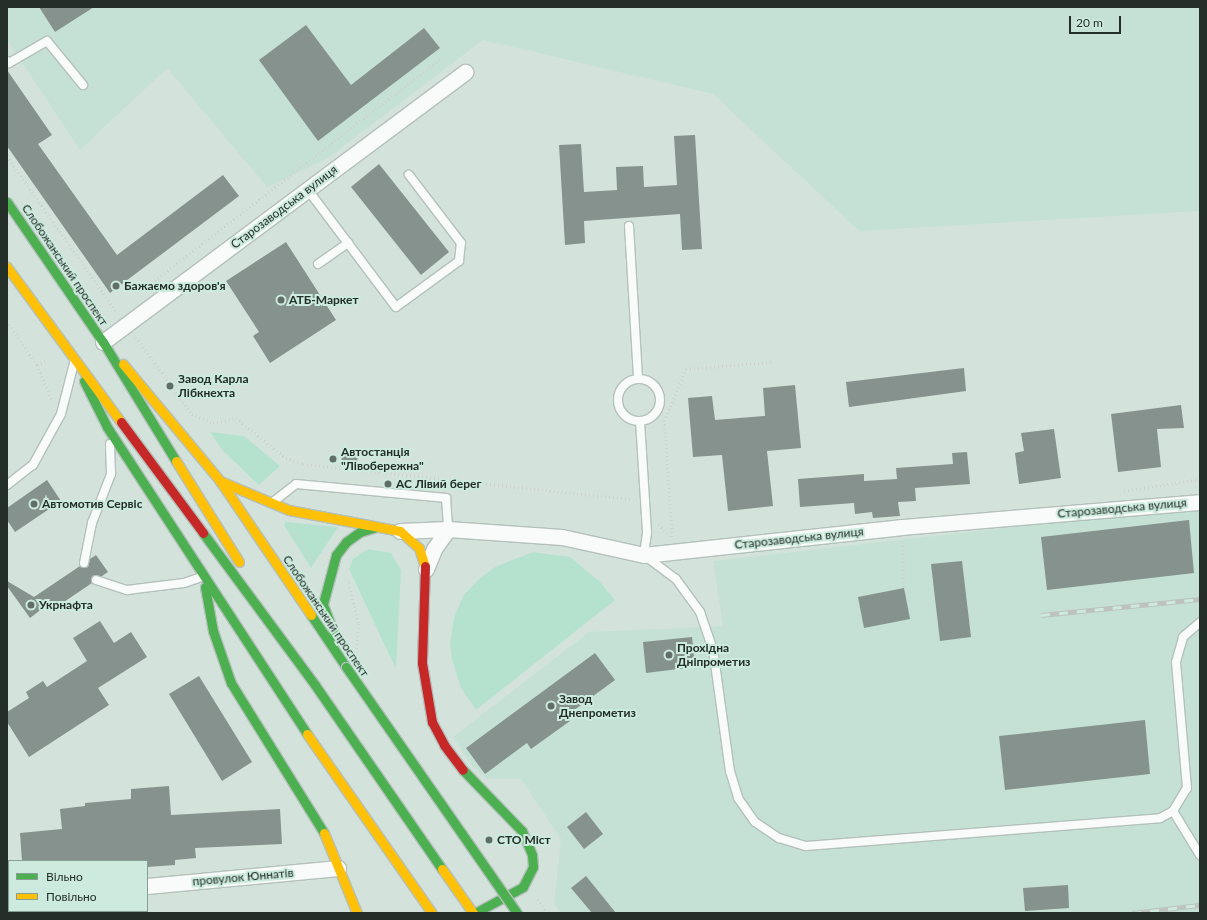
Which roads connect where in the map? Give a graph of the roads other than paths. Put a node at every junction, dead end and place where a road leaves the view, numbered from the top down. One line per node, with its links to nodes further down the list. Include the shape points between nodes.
1 (7, 60): 3 (lane, via 9,63 47,41)
2 (465, 72): 5 (street, Старозаводська вулиця)
3 (82, 85)
4 (408, 175): 8 (lane, via 461,243 459,261 396,307)
5 (308, 190): 8 (lane); 11 (street, Старозаводська вулиця)
6 (7, 202): 11 (main road, Слобожанський проспект)
7 (629, 226): 13 (lane)
8 (348, 243): 9 (lane)
9 (318, 264)
10 (7, 267): 12 (main road, Слобожанський проспект)
11 (103, 342): 16 (main road, Слобожанський проспект, via 151,394); 34 (main road, Слобожанський проспект)
12 (74, 362): 15 (main road, Слобожанський проспект); 17 (lane, via 61,414 33,465); 34 (main road, Слобожанський проспект)
13 (638, 379): 14 (lane, via 625,385 620,391 619,405 626,417); 14 (lane, via 652,383 660,395 658,410 654,416)
14 (640, 421): 23 (lane, via 647,533)
15 (107, 427): 24 (lane, via 112,458 111,474 92,523); 26 (main road, Слобожанський проспект)
16 (220, 481): 19 (main road); 31 (main road, Слобожанський проспект)
17 (7, 485)
18 (1200, 502): 23 (street, Старозаводська вулиця, via 902,527)
19 (271, 504): 20 (main road); 21 (lane, via 296,484 446,498)
20 (376, 527): 22 (main road); 31 (main road, via 360,532 346,542 330,570 324,604)
21 (448, 529): 22 (street, Старозаводська вулиця); 23 (street, Старозаводська вулиця, via 562,537); 25 (street, via 434,548)
22 (400, 531): 25 (main road, via 419,548 424,556)
23 (644, 555): 35 (lane, via 676,579 700,612 713,649 730,770 738,798 755,822 779,838 806,846 1147,820)
24 (84, 563)
25 (426, 572): 41 (main road, via 422,663 432,722 444,745 465,772 522,831 532,855 532,867 523,887)
26 (203, 576): 27 (lane, via 127,590); 30 (main road, Слобожанський проспект); 33 (main road, via 213,631)
27 (96, 580)
28 (1200, 622): 35 (lane, via 1183,637 1177,649 1176,662 1188,775 1182,801)
29 (249, 662): 30 (main road)
30 (262, 666): 40 (main road, Слобожанський проспект)
31 (346, 667): 42 (main road, Слобожанський проспект, bridge)
32 (238, 668): 33 (main road)
33 (232, 683): 37 (main road, via 326,836)
34 (315, 685): 41 (main road, Слобожанський проспект)
35 (1173, 811): 36 (lane)
36 (1200, 855)
37 (338, 868): 38 (street, провулок Юннатів); 39 (main road)
38 (148, 886)
39 (358, 913)
40 (432, 913)
41 (474, 913)
42 (517, 913)

